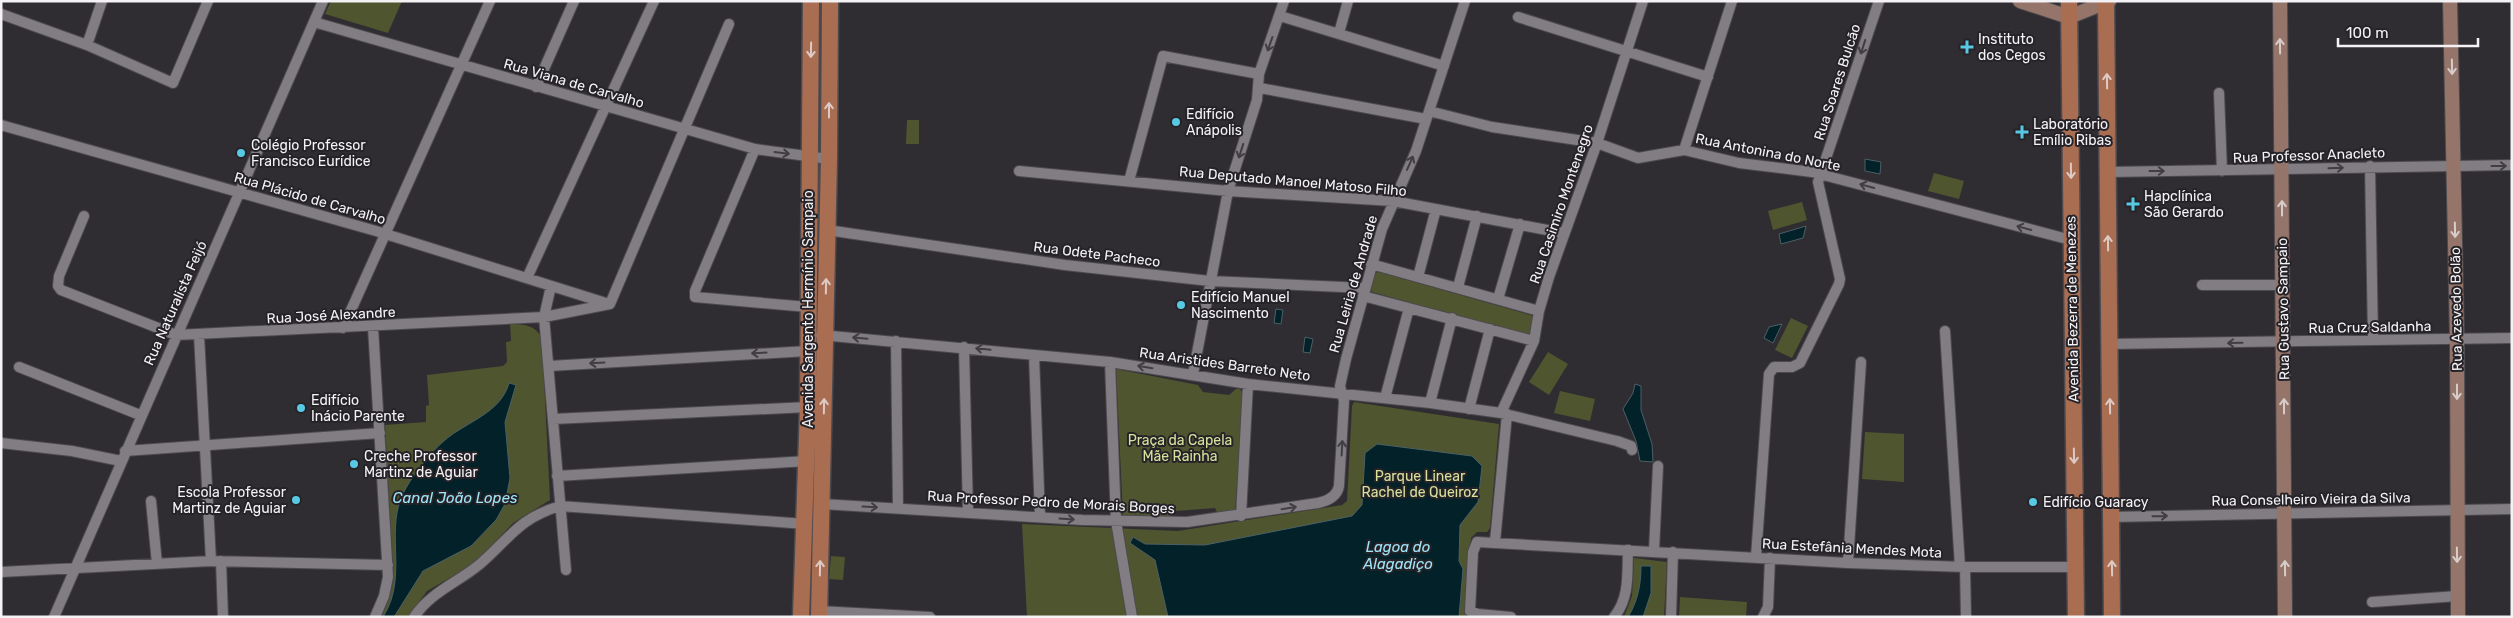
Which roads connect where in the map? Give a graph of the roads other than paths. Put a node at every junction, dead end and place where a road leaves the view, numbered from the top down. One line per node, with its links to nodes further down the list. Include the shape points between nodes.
1 (102, 1): 26 (street)
2 (208, 1): 26 (street, via 173,83)
3 (323, 1): 23 (street, Rua Naturalista Feijó)
4 (490, 1): 28 (street)
5 (574, 1): 32 (street)
6 (654, 1): 35 (street)
7 (811, 1): 42 (main road, Avenida Sargento Hermínio Sampaio, one-way to 42)
8 (830, 1): 43 (main road, Avenida Sargento Hermínio Sampaio, one-way to 8)
9 (1284, 1): 21 (street)
10 (1348, 1): 25 (street)
11 (1465, 1): 29 (street, Rua Leiria de Andrade)
12 (1643, 1): 27 (street, Rua Casimiro Montenegro)
13 (1732, 1): 31 (street)
14 (1879, 1): 51 (street, Rua Soares Bulcão, one-way to 51)
15 (2020, 1): 19 (street)
16 (2280, 1): 47 (street, Rua Gustavo Sampaio, one-way to 16)
17 (2450, 1): 45 (street, Rua Azevedo Bolão, one-way to 45)
18 (2107, 2): 19 (street); 50 (main road, one-way to 18)
19 (2069, 9): 63 (main road, Avenida Bezerra de Menezes, one-way to 63)
20 (1, 14): 26 (street)
21 (1280, 16): 25 (street); 30 (street, one-way to 30)
22 (1518, 17): 27 (street)
23 (314, 22): 28 (street, Rua Viana de Carvalho); 54 (street, Rua Naturalista Feijó)
24 (729, 24): 38 (street)
25 (1339, 33): 29 (street)
26 (87, 45)
27 (1627, 52): 31 (street); 39 (street, Rua Casimiro Montenegro)
28 (461, 64): 32 (street, Rua Viana de Carvalho); 62 (street)
29 (1444, 66): 36 (street, Rua Leiria de Andrade)
30 (1260, 74): 33 (street); 52 (street, via 1163,56)
31 (1708, 77): 41 (street)
32 (536, 87): 35 (street, Rua Viana de Carvalho)
33 (1260, 88): 36 (street, Rua Antonina do Norte); 53 (street, one-way to 53)
34 (2219, 93): 49 (street)
35 (607, 106): 38 (street, Rua Viana de Carvalho); 65 (street)
36 (1428, 115): 39 (street, Rua Antonina do Norte); 55 (street, Rua Leiria de Andrade, one-way to 36)
37 (1, 125): 54 (street, Rua Plácido de Carvalho)
38 (683, 129): 40 (street, Rua Viana de Carvalho); 74 (street)
39 (1597, 142): 41 (street, Rua Antonina do Norte, via 1638,158); 61 (street, Rua Casimiro Montenegro)
40 (754, 149): 42 (street, Rua Viana de Carvalho, one-way to 42); 75 (street, via 695,291 696,299)
41 (1684, 150): 51 (street, Rua Antonina do Norte, via 1739,163)
42 (809, 156): 43 (street, Rua Viana de Carvalho); 75 (main road, Avenida Sargento Hermínio Sampaio)
43 (829, 159): 60 (main road, Avenida Sargento Hermínio Sampaio)
44 (2370, 166): 45 (street, Rua Professor Anacleto); 47 (street, Rua Professor Anacleto, one-way to 44); 89 (street)
45 (2454, 166): 46 (street, Rua Professor Anacleto, one-way to 46); 90 (street, Rua Azevedo Bolão, one-way to 90)
46 (2512, 166)
47 (2282, 170): 49 (street, Rua Professor Anacleto); 68 (street, Rua Gustavo Sampaio, one-way to 47)
48 (1020, 171): 52 (street, Rua Deputado Manoel Matoso Filho)
49 (2222, 171): 50 (street, Rua Professor Anacleto, one-way to 49)
50 (2108, 172): 94 (main road, one-way to 50)
51 (1820, 174): 63 (street, Rua Antonina do Norte, one-way to 51); 138 (street, Rua Soares Bulcão, via 1818,182 1840,279 1800,363 1792,367 1774,367 1768,374)
52 (1129, 181): 53 (street, Rua Deputado Manoel Matoso Filho)
53 (1228, 191): 55 (street, Rua Deputado Manoel Matoso Filho); 67 (street)
54 (239, 192): 62 (street, Rua Plácido de Carvalho); 85 (street, Rua Naturalista Feijó)
55 (1393, 201): 56 (street, Rua Deputado Manoel Matoso Filho); 64 (street, Rua Leiria de Andrade)
56 (1436, 209): 58 (street, Rua Deputado Manoel Matoso Filho); 66 (street)
57 (84, 216): 85 (street, Rua José Alexandre, via 59,276 61,290)
58 (1477, 216): 59 (street, Rua Deputado Manoel Matoso Filho); 71 (street)
59 (1520, 224): 61 (street, Rua Deputado Manoel Matoso Filho); 73 (street)
60 (827, 230): 67 (street, Rua Odete Pacheco, via 1065,265); 87 (main road, Avenida Sargento Hermínio Sampaio, one-way to 60)
61 (1563, 233): 77 (street, Rua Casimiro Montenegro)
62 (383, 234): 65 (street, Rua Plácido de Carvalho); 81 (street)
63 (2071, 240): 145 (main road, Avenida Bezerra de Menezes, one-way to 145)
64 (1372, 264): 66 (street); 72 (street, Rua Leiria de Andrade)
65 (527, 278): 70 (street, Rua Plácido de Carvalho)
66 (1418, 278): 71 (street)
67 (1210, 281): 72 (street, Rua Odete Pacheco); 102 (street)
68 (2283, 284): 69 (street); 93 (street, Rua Gustavo Sampaio)
69 (2202, 285)
70 (551, 286): 74 (street, Rua Plácido de Carvalho); 78 (street)
71 (1458, 287): 73 (street)
72 (1364, 292): 76 (street, Rua Odete Pacheco); 104 (street, Rua Leiria de Andrade, via 1340,386)
73 (1498, 299): 77 (street)
74 (610, 304): 78 (street, Rua José Alexandre)
75 (808, 307): 84 (main road, Avenida Sargento Hermínio Sampaio)
76 (1409, 308): 79 (street, Rua Odete Pacheco); 105 (street)
77 (1539, 311): 92 (street, Rua Casimiro Montenegro)
78 (544, 317): 80 (street, Rua José Alexandre); 101 (street)
79 (1452, 318): 82 (street, Rua Odete Pacheco); 106 (street)
80 (373, 327): 81 (street, Rua José Alexandre); 112 (street)
81 (343, 328): 86 (street, Rua José Alexandre)
82 (1490, 329): 92 (street, Rua Odete Pacheco); 108 (street)
83 (1945, 331): 144 (street)
84 (808, 334): 87 (street, Rua Aristides Barreto Neto); 96 (main road, Avenida Sargento Hermínio Sampaio)
85 (176, 335): 86 (street, Rua José Alexandre); 110 (street, Rua Naturalista Feijó)
86 (198, 335): 114 (street)
87 (825, 335): 91 (street, Rua Aristides Barreto Neto, one-way to 87); 122 (main road, Avenida Sargento Hermínio Sampaio, one-way to 87)
88 (2512, 338): 90 (street, Rua Cruz Saldanha)
89 (2374, 339): 90 (street, Rua Cruz Saldanha); 93 (street, Rua Cruz Saldanha)
90 (2457, 339): 125 (street, Rua Azevedo Bolão, one-way to 125)
91 (896, 341): 95 (street, Rua Aristides Barreto Neto); 124 (street)
92 (1534, 341): 109 (street, Rua Casimiro Montenegro)
93 (2284, 342): 94 (street, Rua Cruz Saldanha, one-way to 94); 128 (street, Rua Gustavo Sampaio, one-way to 93)
94 (2109, 344): 131 (main road, one-way to 94)
95 (964, 347): 97 (street, Rua Aristides Barreto Neto, one-way to 95); 127 (street)
96 (808, 350): 101 (street, one-way to 101); 107 (main road, Avenida Sargento Hermínio Sampaio)
97 (1034, 355): 98 (street, Rua Aristides Barreto Neto); 130 (street)
98 (1110, 362): 102 (street, Rua Aristides Barreto Neto, one-way to 98); 132 (street)
99 (1861, 362): 141 (street)
100 (19, 366): 110 (street)
101 (549, 366): 111 (street)
102 (1193, 374): 103 (street, Rua Aristides Barreto Neto)
103 (1248, 384): 104 (street, Rua Aristides Barreto Neto); 129 (street)
104 (1342, 393): 105 (street, Rua Aristides Barreto Neto); 120 (street, Rua Leiria de Andrade, one-way to 104, via 1339,486)
105 (1386, 398): 106 (street, Rua Aristides Barreto Neto)
106 (1430, 403): 108 (street, Rua Aristides Barreto Neto)
107 (808, 407): 111 (street); 117 (main road, Avenida Sargento Hermínio Sampaio)
108 (1469, 409): 109 (street, Rua Aristides Barreto Neto)
109 (1504, 414): 115 (street, Rua Aristides Barreto Neto, via 1616,441 1631,446); 134 (street, Rua Casimiro Montenegro)
110 (140, 415): 116 (street, Rua Naturalista Feijó)
111 (553, 420): 119 (street)
112 (380, 433): 114 (street); 143 (street)
113 (1, 443): 116 (street)
114 (204, 446): 116 (street); 140 (street)
115 (1632, 450)
116 (123, 456): 146 (street, Rua Naturalista Feijó)
117 (807, 460): 119 (street); 133 (main road, Avenida Sargento Hermínio Sampaio)
118 (1658, 466): 136 (street)
119 (558, 476): 123 (street)
120 (1334, 495): 129 (street, Rua Professor Pedro de Morais Borges, one-way to 120, via 1318,503)
121 (151, 501): 142 (street)
122 (822, 504): 124 (street, Rua Professor Pedro de Morais Borges, one-way to 124); 151 (main road, Avenida Sargento Hermínio Sampaio, one-way to 122)
123 (560, 506): 133 (street); 147 (street); 155 (street, via 541,513 514,530 479,564 430,598)
124 (898, 508): 127 (street, Rua Professor Pedro de Morais Borges)
125 (2456, 509): 126 (street, Rua Conselheiro Vieira da Silva); 128 (street, Rua Conselheiro Vieira da Silva); 149 (street, Rua Azevedo Bolão, one-way to 149)
126 (2512, 509)
127 (968, 512): 130 (street, Rua Professor Pedro de Morais Borges)
128 (2284, 514): 131 (street, Rua Conselheiro Vieira da Silva, one-way to 128); 166 (street, Rua Gustavo Sampaio, one-way to 128)
129 (1241, 516): 132 (street, Rua Professor Pedro de Morais Borges, via 1187,522)
130 (1040, 517): 132 (street, Rua Professor Pedro de Morais Borges, one-way to 132)
131 (2111, 517): 165 (main road, one-way to 131)
132 (1116, 522): 158 (street)
133 (805, 524): 156 (main road, Avenida Sargento Hermínio Sampaio)
134 (1495, 542): 135 (street, Rua Estefânia Mendes Mota); 159 (street, Rua Estefânia Mendes Mota, via 1475,544 1469,606 1474,614)
135 (1628, 550): 136 (street, Rua Estefânia Mendes Mota); 160 (street, via 1627,588 1623,606)
136 (1654, 551): 137 (street, Rua Estefânia Mendes Mota)
137 (1674, 552): 138 (street, Rua Estefânia Mendes Mota); 161 (street)
138 (1756, 557): 139 (street, Rua Estefânia Mendes Mota)
139 (1770, 558): 141 (street, Rua Estefânia Mendes Mota); 162 (street, via 1768,607)
140 (216, 561): 142 (street); 143 (street); 153 (street)
141 (1848, 563): 144 (street, Rua Estefânia Mendes Mota)
142 (157, 564): 146 (street)
143 (388, 565): 154 (street, via 387,584)
144 (1962, 567): 145 (street, Rua Estefânia Mendes Mota); 163 (street)
145 (2075, 568): 164 (main road, Avenida Bezerra de Menezes)
146 (73, 569): 148 (street); 152 (street, Rua Naturalista Feijó)
147 (566, 570)
148 (1, 572)
149 (2458, 596): 150 (street); 167 (street, Rua Azevedo Bolão)
150 (2372, 602)
151 (819, 614): 157 (street)
152 (54, 617)
153 (223, 617)
154 (375, 617)
155 (414, 617)
156 (801, 617)
157 (930, 617)
158 (1132, 617)
159 (1511, 617)
160 (1614, 617)
161 (1672, 617)
162 (1763, 617)
163 (1966, 617)
164 (2076, 617)
165 (2112, 617)
166 (2285, 617)
167 (2458, 617)

